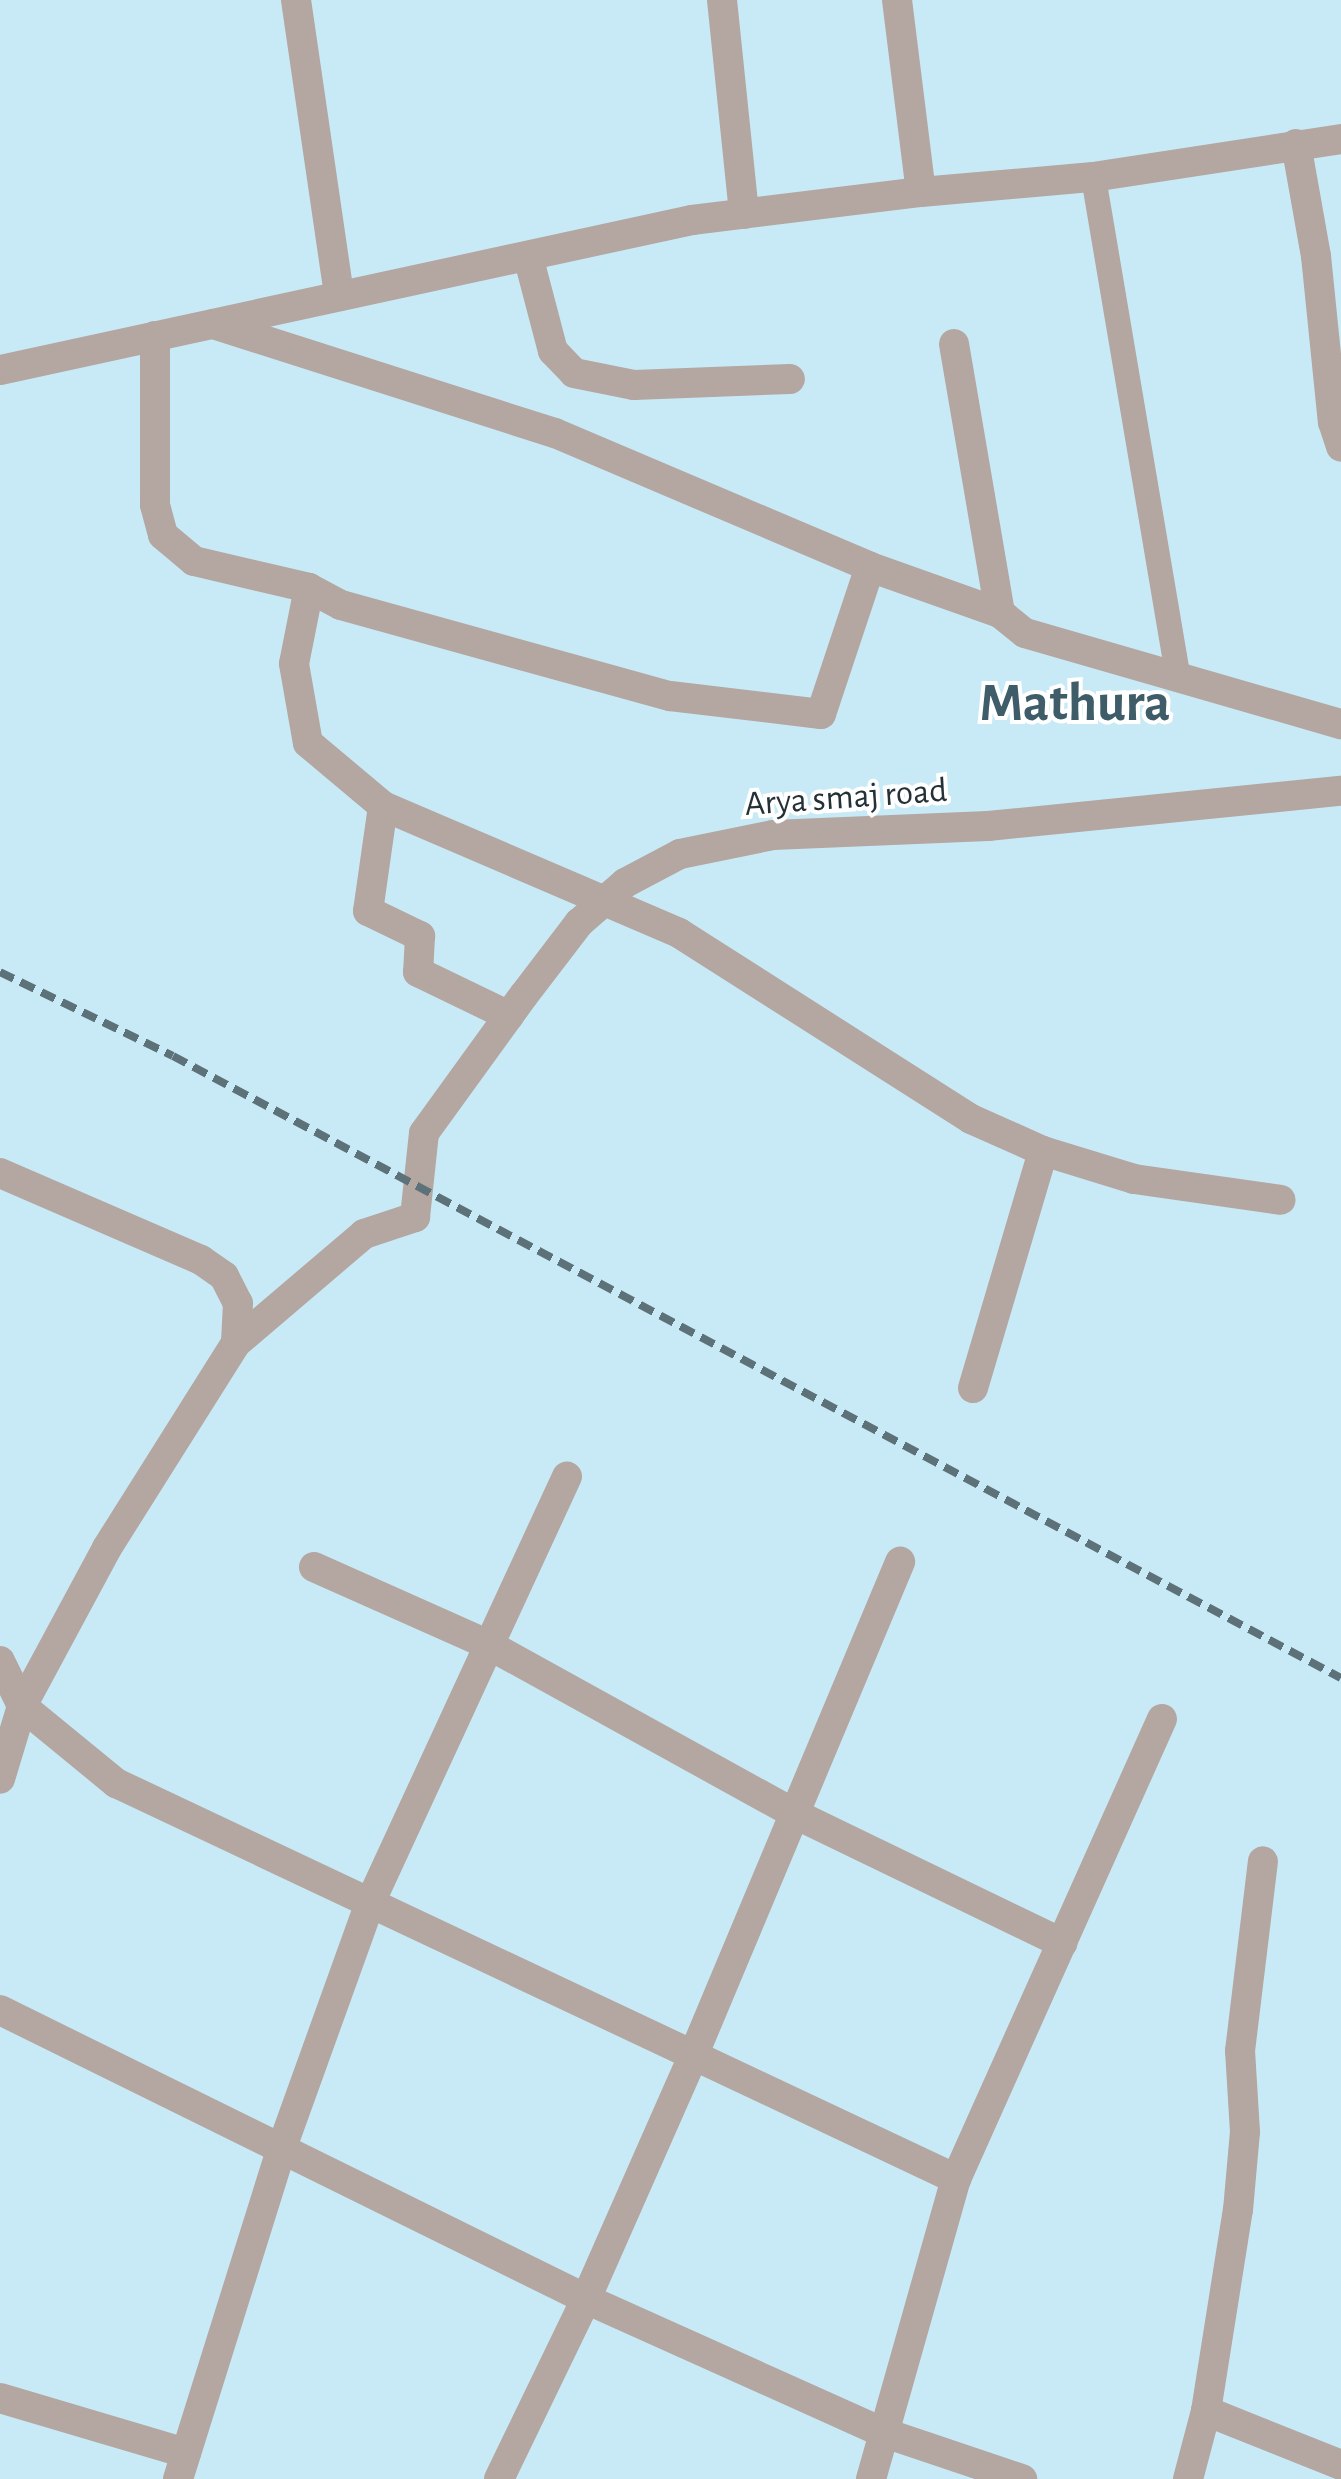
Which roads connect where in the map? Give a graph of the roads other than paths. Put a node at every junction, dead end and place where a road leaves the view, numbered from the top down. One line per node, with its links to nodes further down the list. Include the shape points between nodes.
1 (296, 0): 10 (street)
2 (722, 0): 8 (street)
3 (897, 0): 7 (street)
4 (1341, 139): 5 (street)
5 (1296, 144): 6 (street); 16 (street)
6 (1094, 177): 7 (street); 20 (lane)
7 (921, 192): 8 (street)
8 (744, 214): 9 (street)
9 (528, 256): 10 (street); 15 (street, via 553,351 574,374 634,385)
10 (339, 296): 11 (street)
11 (213, 324): 12 (street); 17 (street, via 555,434)
12 (155, 336): 14 (street); 18 (street, via 155,504 163,535 194,562)
13 (954, 344): 19 (street)
14 (0, 370)
15 (790, 379)
16 (1341, 446)
17 (870, 567): 18 (street, via 821,714 670,696 341,605); 19 (street)
18 (309, 588): 23 (street, via 294,664 308,744)
19 (1000, 613): 20 (street, via 1024,632)
20 (1178, 679): 21 (street)
21 (1341, 724)
22 (1341, 791): 24 (street, Arya smaj road, via 988,826 773,834 680,854)
23 (383, 806): 24 (street); 25 (street, via 368,911 420,936 418,972)
24 (607, 899): 25 (street, Arya smaj road, via 578,922); 26 (street, via 679,933 971,1119)
25 (509, 1016): 29 (street, Arya smaj road, via 424,1133 415,1217 364,1234)
26 (1043, 1151): 28 (street, via 1134,1179); 30 (street)
27 (0, 1173): 29 (street, via 224,1276 238,1303)
28 (1281, 1200)
29 (236, 1343): 36 (street, via 106,1548)
30 (973, 1388)
31 (568, 1478): 34 (street)
32 (900, 1562): 40 (street)
33 (314, 1567): 34 (street)
34 (489, 1646): 40 (street); 42 (street)
35 (0, 1660): 36 (street)
36 (22, 1706): 38 (street); 42 (street, via 116,1784)
37 (1162, 1719): 43 (street)
38 (4, 1743): 39 (street)
39 (0, 1779)
40 (795, 1814): 43 (street); 45 (street)
41 (1263, 1861): 50 (street, via 1240,2051 1245,2132 1238,2210)
42 (369, 1905): 45 (street); 46 (street)
43 (1062, 1944): 47 (street)
44 (0, 2010): 46 (street)
45 (693, 2056): 47 (street); 48 (street)
46 (282, 2150): 48 (street); 53 (street)
47 (956, 2179): 51 (street)
48 (586, 2299): 51 (street); 54 (street)
49 (0, 2398): 53 (street)
50 (1206, 2410): 52 (street); 57 (street)
51 (882, 2432): 55 (street); 56 (street)
52 (1341, 2465)
53 (182, 2466)
54 (500, 2479)
55 (870, 2479)
56 (1022, 2479)
57 (1188, 2479)

